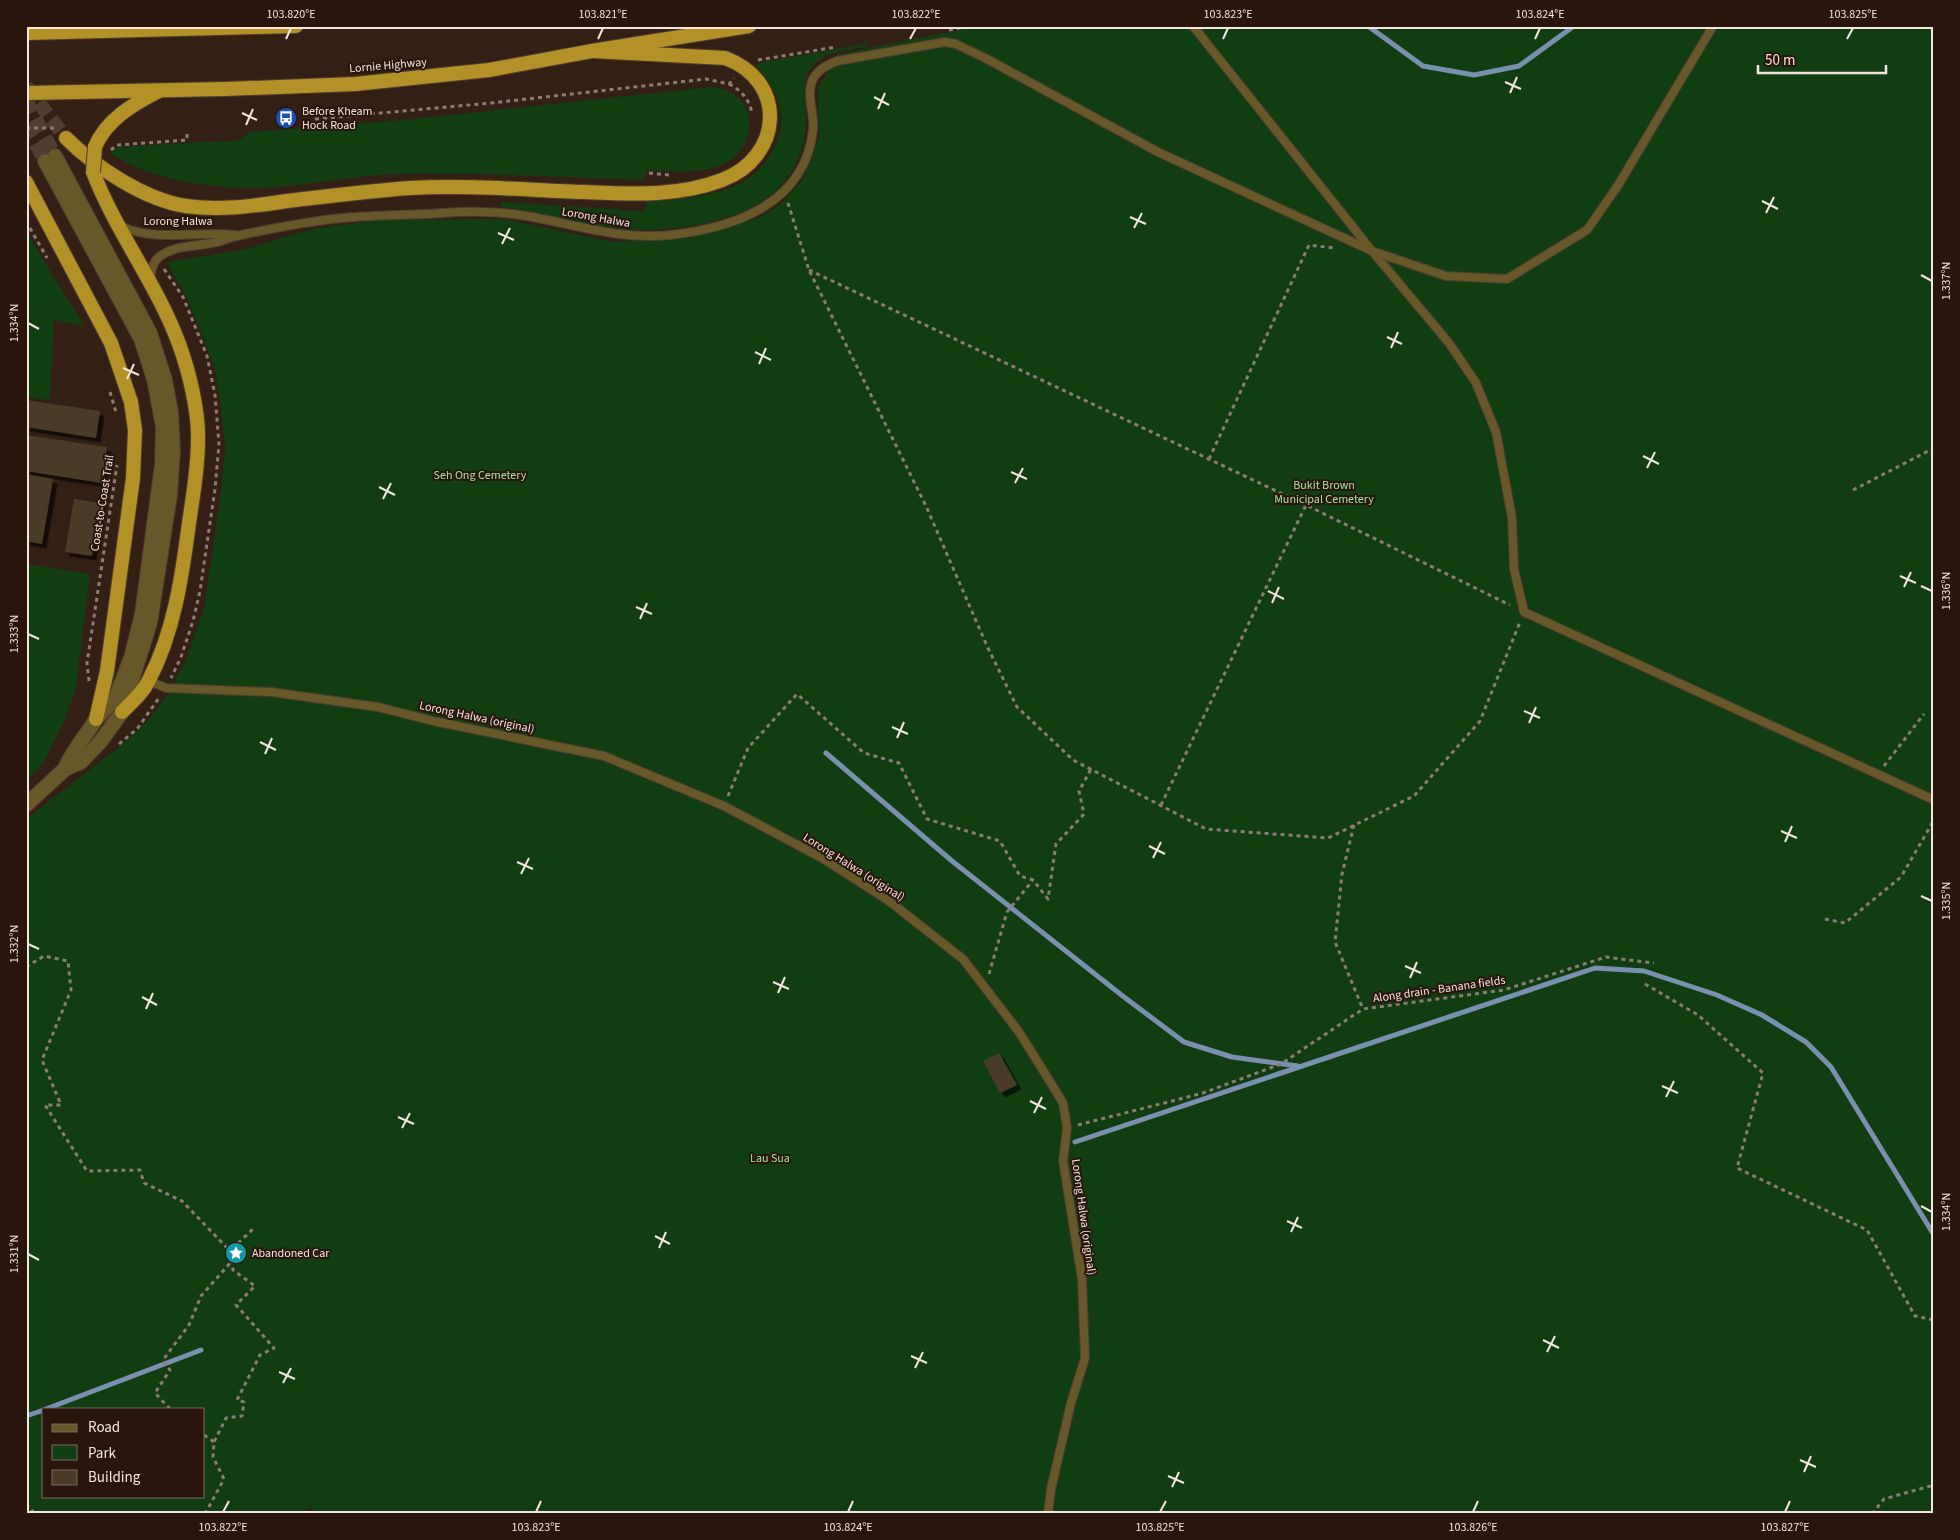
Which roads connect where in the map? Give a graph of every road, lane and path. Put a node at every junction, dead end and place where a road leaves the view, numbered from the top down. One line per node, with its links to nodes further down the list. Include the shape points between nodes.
1 (296, 26): 7 (highway)
2 (749, 26): 9 (highway, Lornie Highway)
3 (971, 26): 6 (path)
4 (1193, 26): 27 (lane)
5 (1713, 26): 27 (lane, Lorong Halwa, via 1617,187 1587,230 1507,279 1446,276)
6 (943, 31)
7 (26, 33)
8 (840, 46): 10 (path, via 750,59)
9 (592, 51): 10 (highway, via 725,58); 12 (highway, Lornie Highway, via 489,70 355,84)
10 (742, 66): 11 (path); 17 (highway, via 761,83 769,103 771,121 761,152 748,166 724,180 667,192 412,188 224,208 185,206 155,198 129,184 85,157)
11 (729, 84): 14 (path, via 740,89); 15 (path, via 706,79)
12 (162, 90): 13 (highway, Lornie Highway); 24 (highway, bridge, via 122,112 99,136 95,147 93,172)
13 (26, 93)
14 (753, 118)
15 (315, 119)
16 (187, 132): 18 (path, via 188,140)
17 (66, 138)
18 (117, 145)
19 (649, 173): 20 (path)
20 (676, 176)
21 (26, 182): 43 (highway, via 111,343 131,402 135,430 133,478 107,671)
22 (784, 193): 25 (lane, Lorong Halwa, via 735,222 668,235 608,233 532,217 484,212 342,218); 27 (lane, Lorong Halwa, via 805,158 813,129 810,93 818,72 837,61 945,42 987,59 1158,152); 29 (path)
23 (26, 221): 28 (path)
24 (119, 226): 25 (lane, Lorong Halwa, via 141,234 217,232); 30 (highway)
25 (239, 235): 30 (lane, Lorong Halwa, via 217,242 174,248 157,258)
26 (1336, 248): 34 (path, via 1309,245)
27 (1372, 251): 38 (lane, via 1449,343 1476,382 1496,432 1512,518 1514,569)
28 (48, 261)
29 (809, 270): 34 (path); 46 (path, via 926,506 1017,707 1073,760)
30 (150, 281): 39 (highway, via 166,310 188,371 198,439 181,580 170,628)
31 (108, 387): 32 (path)
32 (116, 414)
33 (1934, 448): 36 (path)
34 (1209, 459): 37 (path)
35 (118, 461): 40 (path, Coast-to-Coast Trail, via 87,664)
36 (1853, 490)
37 (1306, 505): 38 (path); 49 (path)
38 (1524, 612): 47 (lane); 52 (path, via 1480,721 1414,796)
39 (149, 681): 41 (highway); 50 (lane, Lorong Halwa (original), via 166,688 271,692 378,707 604,756)
40 (89, 686)
41 (122, 712): 43 (street, via 150,623 170,496 171,412 150,333 50,159 141,340 154,380 163,427 162,465 142,614 131,658 115,699); 45 (street, via 101,742 81,762)
42 (1924, 714): 44 (path)
43 (96, 718): 45 (street)
44 (1883, 767)
45 (65, 769): 48 (street)
46 (1090, 769): 49 (path); 53 (path, via 1079,791 1084,814 1056,844 1048,899)
47 (1934, 800)
48 (26, 805)
49 (1161, 805): 52 (path, via 1206,829 1328,838)
50 (724, 806): 53 (path, via 748,748 797,694 864,753 899,763 927,819 1000,841 1020,876); 58 (lane, Lorong Halwa (original), via 822,858 889,901 963,959)
51 (1934, 820): 54 (path, via 1901,877 1845,923)
52 (1354, 825): 59 (path, via 1342,874 1335,942)
53 (1032, 880): 58 (path, via 1007,912)
54 (1825, 919)
55 (1654, 963): 59 (path, Along drain - Banana fields, via 1606,957 1504,990)
56 (26, 967): 62 (path, via 44,956 68,961 71,990 42,1060 61,1105 45,1105 87,1171 140,1170 144,1183 182,1201)
57 (1645, 984): 64 (path, via 1698,1015 1763,1073 1737,1168 1867,1230 1916,1316)
58 (986, 986): 60 (lane, Lorong Halwa (original), via 1064,1102)
59 (1363, 1009): 60 (path, Along drain - Banana fields, via 1282,1064 1203,1093)
60 (1067, 1128): 72 (lane, Lorong Halwa (original), via 1063,1161 1082,1279 1085,1358 1071,1403)
61 (255, 1227): 62 (path)
62 (230, 1251): 63 (path)
63 (232, 1261): 65 (path, via 201,1296 189,1325 163,1360 170,1370 155,1393); 67 (path, via 233,1270 255,1286 236,1305 274,1348 260,1356 237,1400 244,1402 242,1416 226,1418)
64 (1934, 1320)
65 (169, 1408)
66 (205, 1436): 67 (path)
67 (214, 1442): 71 (path, via 213,1457 224,1479)
68 (1934, 1485): 73 (path, via 1884,1499)
69 (26, 1504): 70 (path)
70 (35, 1514)
71 (205, 1514)
72 (1048, 1514)
73 (1872, 1514)

